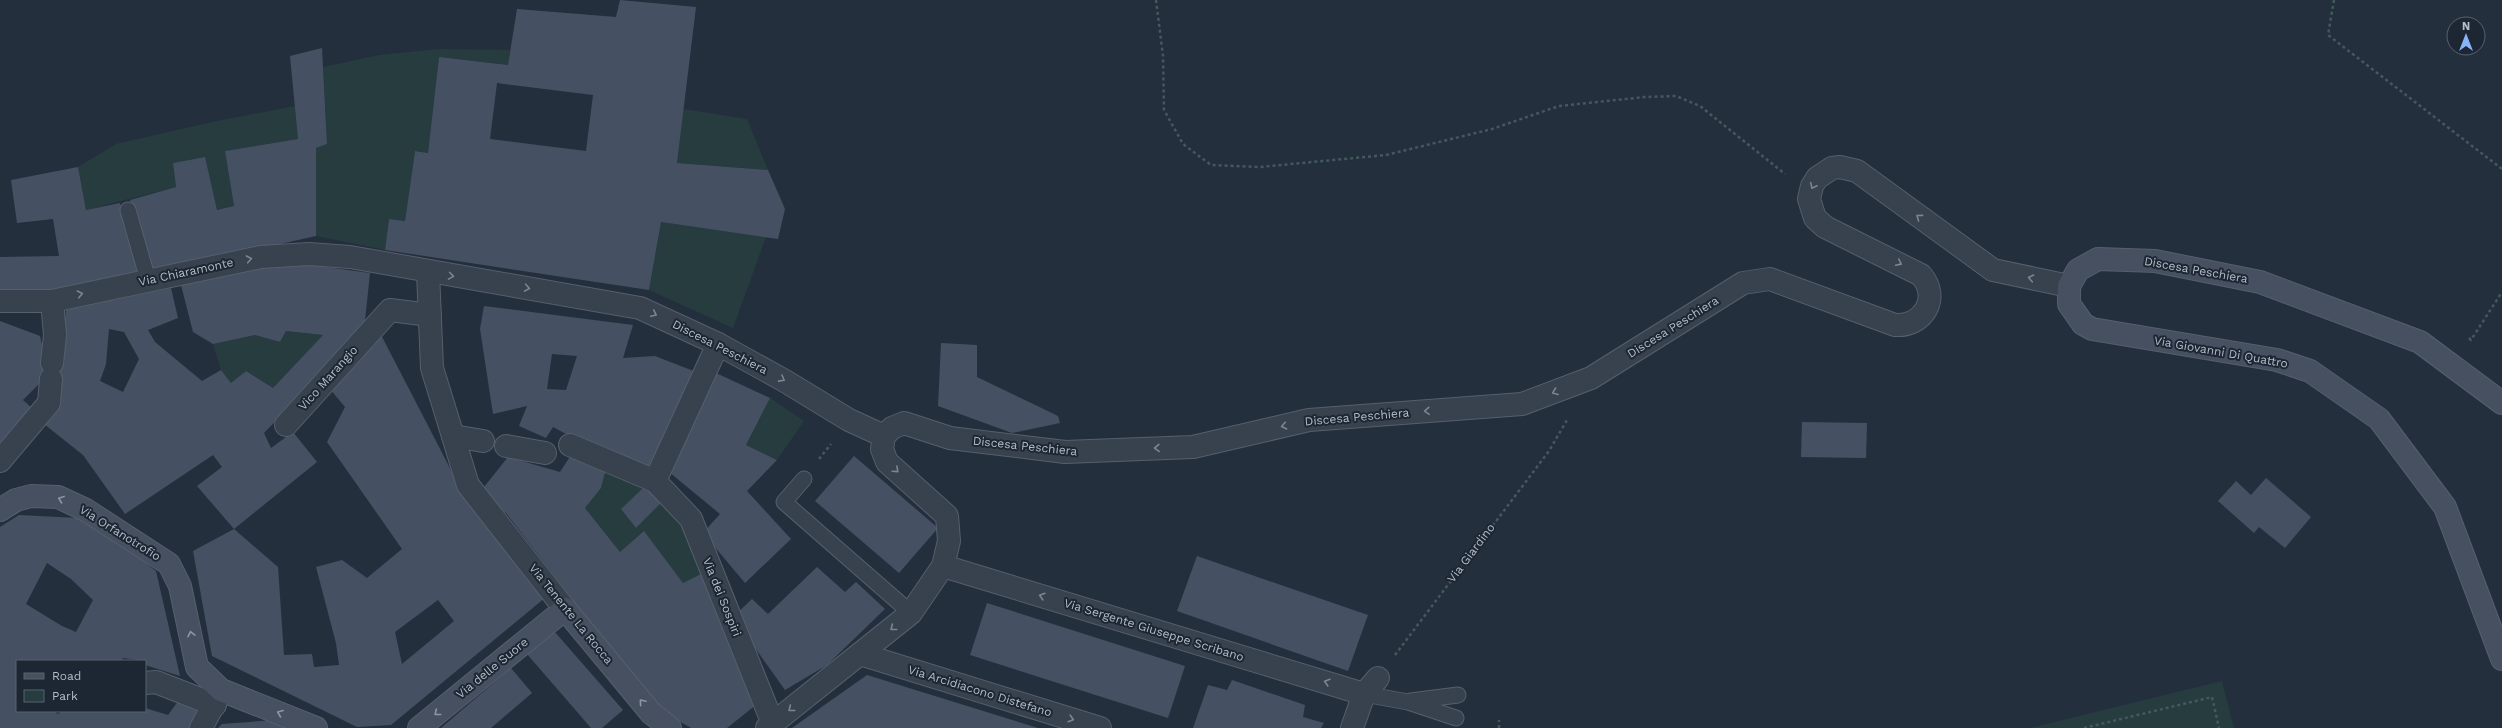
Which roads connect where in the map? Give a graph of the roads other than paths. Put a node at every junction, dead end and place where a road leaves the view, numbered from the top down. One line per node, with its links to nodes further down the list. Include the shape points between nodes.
1 (128, 210): 3 (lane)
2 (428, 272): 3 (street, Via Chiaramonte, one-way to 2, via 261,257 309,254 372,261); 7 (street, Via Tenente La Rocca); 8 (street, Discesa Peschiera, one-way to 8, via 640,308)
3 (148, 280): 6 (street, Via Chiaramonte, one-way to 3)
4 (2069, 286): 9 (street, Discesa Peschiera, via 2078,270 2088,263 2106,258 2155,261 2260,282 2420,342); 12 (street, Discesa Peschiera, one-way to 12, via 1993,270 1857,171 1849,168 1832,168 1814,182 1810,192 1811,212 1819,223 1921,275 1927,284 1929,303 1922,316 1910,324 1895,325 1770,279 1758,279 1744,283 1591,378 1522,404 1310,420 1193,447 1065,452 950,438 904,423 892,428); 25 (street, Via Giovanni Di Quattro, via 2069,304 2083,324 2092,329 2277,360 2310,371 2379,419 2445,507)
5 (0, 301): 6 (street, Via Chiaramonte)
6 (52, 301): 17 (street, via 55,335 49,403)
7 (430, 315): 10 (street, Vico Marangio, via 390,310); 11 (street, Via Tenente La Rocca, via 432,368)
8 (718, 344): 12 (street, Discesa Peschiera, one-way to 12, via 849,420); 19 (street)
9 (2502, 403)
10 (286, 425)
11 (453, 436): 13 (street); 22 (street, Via Tenente La Rocca, via 468,485)
12 (884, 436): 21 (street, one-way to 21, via 882,449 887,462 946,516 949,541)
13 (483, 441)
14 (570, 445): 19 (street, Via dei Sospiri)
15 (506, 446): 16 (street)
16 (545, 453)
17 (0, 462)
18 (804, 480): 23 (lane, via 784,502)
19 (655, 481): 32 (street, Via dei Sospiri, via 691,519)
20 (0, 510): 29 (street, Via Orfanotrofio, one-way to 20, via 197,667 180,586 169,564 86,510 58,497 31,496 16,500)
21 (943, 566): 23 (street); 27 (street, Via Sergente Giuseppe Scribano, one-way to 21)
22 (565, 609): 35 (street, Via delle Suore, one-way to 35); 36 (street, Via Tenente La Rocca, one-way to 22, via 651,713)
23 (912, 613): 24 (street, one-way to 24)
24 (860, 654): 32 (street, one-way to 32); 37 (street, Via Arcidiacono Distefano, one-way to 37)
25 (2502, 659)
26 (146, 683): 29 (street, via 156,682)
27 (1371, 686): 30 (lane); 38 (street)
28 (1458, 695): 30 (lane)
29 (218, 697): 33 (street); 34 (street, Via Orfanotrofio, one-way to 29)
30 (1408, 702): 31 (lane)
31 (1456, 718)
32 (770, 726)
33 (201, 728)
34 (316, 728)
35 (419, 728)
36 (670, 728)
37 (1100, 728)
38 (1352, 728)

